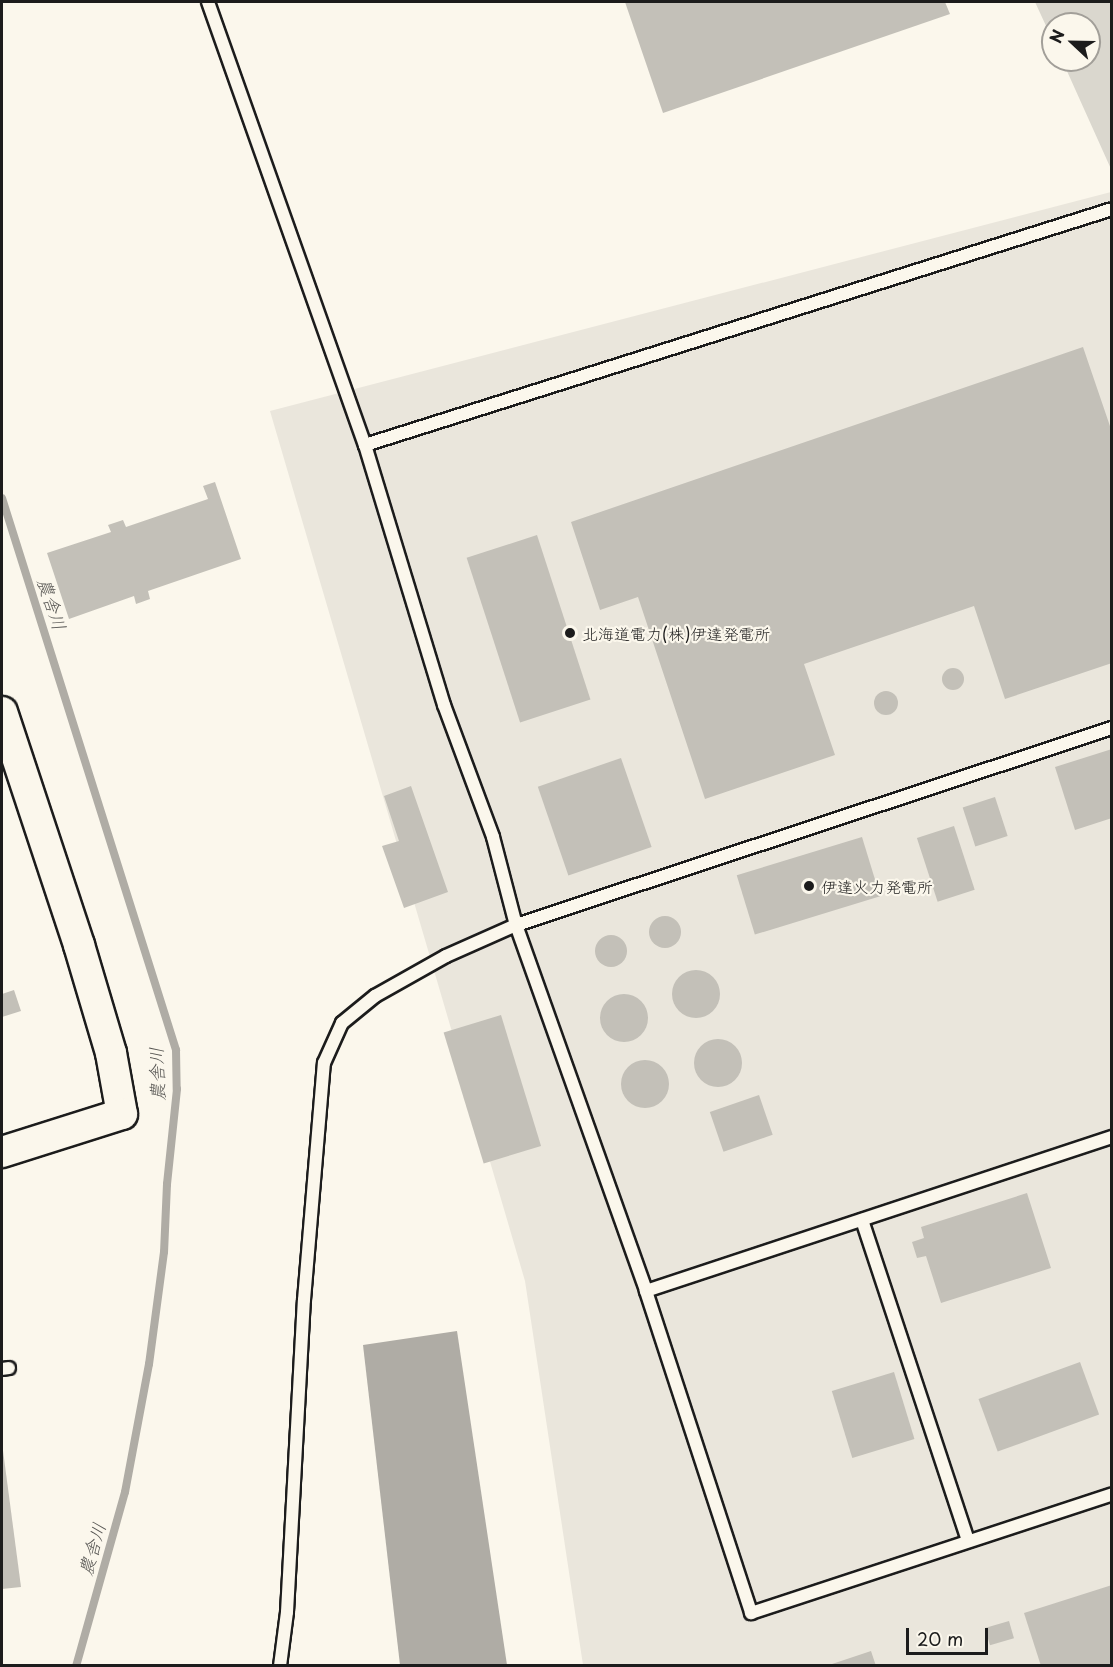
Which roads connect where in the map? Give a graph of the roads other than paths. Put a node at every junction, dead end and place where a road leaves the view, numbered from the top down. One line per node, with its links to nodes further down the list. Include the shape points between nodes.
1 (208, 2): 3 (lane)
2 (1112, 209): 3 (lane)
3 (365, 446): 6 (lane, via 444,705 493,837)
4 (2, 712): 8 (street, via 111,1053 122,1114)
5 (1112, 728): 6 (lane)
6 (516, 925): 10 (lane); 13 (lane, via 446,956 375,996 342,1023 324,1064 304,1300 287,1612)
7 (1112, 1137): 9 (lane)
8 (2, 1152)
9 (862, 1220): 10 (lane); 12 (lane)
10 (646, 1291): 12 (lane, via 751,1613)
11 (1112, 1494): 12 (lane)
12 (968, 1541)
13 (280, 1665)

